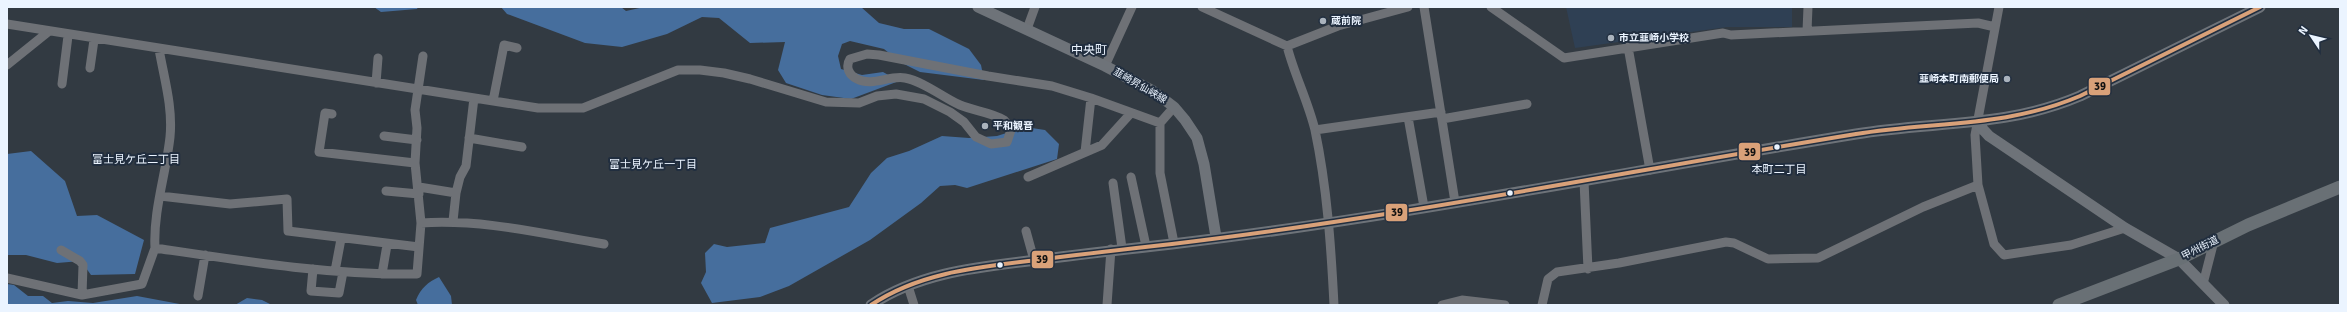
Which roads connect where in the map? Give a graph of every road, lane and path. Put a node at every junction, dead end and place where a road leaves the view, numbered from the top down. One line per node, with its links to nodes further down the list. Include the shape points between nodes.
1 (978, 7): 13 (main road, 韮崎昇仙峡線)
2 (1035, 7): 13 (street)
3 (1132, 7): 25 (street)
4 (1202, 7): 18 (street)
5 (1408, 7): 18 (street, via 1338,26)
6 (1424, 7): 37 (street)
7 (1491, 7): 19 (street, via 1564,58)
8 (1808, 7): 14 (street)
9 (1999, 7): 12 (street)
10 (2260, 7): 40 (main road, via 2056,107 2029,115)
11 (7, 24): 15 (street)
12 (1995, 27): 14 (street, via 1978,23); 40 (street)
13 (1027, 29): 25 (main road, 韮崎昇仙峡線)
14 (1807, 31): 19 (street, via 1731,35 1723,33)
15 (48, 32): 16 (street); 24 (street)
16 (68, 36): 17 (street); 28 (street)
17 (94, 40): 21 (street); 26 (street)
18 (1287, 46): 41 (street)
19 (1628, 47): 48 (street)
20 (517, 48): 32 (street, via 504,45)
21 (159, 49): 27 (street); 58 (street, via 171,113 170,137)
22 (423, 56): 29 (street)
23 (378, 58): 27 (street)
24 (7, 65)
25 (1105, 66): 34 (main road, 韮崎昇仙峡線, via 1153,91)
26 (90, 68)
27 (376, 83): 29 (street)
28 (62, 84)
29 (417, 89): 30 (street); 44 (street)
30 (474, 98): 32 (street); 43 (street)
31 (1091, 98): 32 (street, via 1052,86 879,55 860,55 852,57 848,62 848,72 859,80 877,82 895,77 906,78 960,105 1005,121 1012,130 1007,142 1001,145 991,144 976,137 959,118 924,99 896,94 877,96 859,103 826,102 750,79 700,70 678,70 583,108 538,108); 35 (street); 46 (street)
32 (493, 101)
33 (1527, 104): 37 (street)
34 (1174, 107): 39 (street); 66 (main road, 韮崎昇仙峡線, via 1197,138)
35 (1132, 113): 39 (street); 46 (street, via 1102,145)
36 (332, 114): 47 (street, via 325,113 319,152)
37 (1442, 116): 38 (street); 59 (street)
38 (1408, 117): 41 (street); 60 (street)
39 (1160, 123): 69 (street, via 1160,173)
40 (1977, 123): 48 (main road, via 1860,133); 53 (street, via 1975,135); 64 (main road, via 1989,136)
41 (1315, 130): 62 (street)
42 (384, 136): 44 (street)
43 (469, 138): 45 (street); 57 (street, via 466,166)
44 (417, 140): 47 (street)
45 (522, 147)
46 (1085, 152): 49 (street)
47 (415, 163): 56 (street)
48 (1650, 170): 51 (main road)
49 (1028, 177)
50 (1131, 177): 72 (street)
51 (1584, 181): 59 (main road); 82 (street)
52 (1113, 183): 75 (street)
53 (1978, 185): 64 (street, via 1994,244 2004,254 2071,245); 82 (street, via 1923,207 1818,258 1768,259 1734,242 1726,242)
54 (2340, 187): 68 (highway, 甲州街道)
55 (386, 191): 56 (street)
56 (419, 191): 57 (street); 63 (street)
57 (456, 193): 61 (street)
58 (160, 196): 67 (street, via 230,204 286,199 288,231); 73 (street)
59 (1455, 202): 60 (main road)
60 (1424, 207): 62 (main road)
61 (453, 221): 63 (street); 71 (street, via 482,223)
62 (1329, 222): 66 (main road); 94 (street)
63 (421, 223): 74 (street)
64 (2125, 228): 80 (main road)
65 (1026, 231): 79 (street)
66 (1216, 237): 69 (main road)
67 (341, 239): 70 (street); 83 (street)
68 (2214, 241): 80 (highway, 甲州街道); 86 (street)
69 (1174, 243): 72 (main road)
70 (387, 244): 74 (street); 84 (street)
71 (604, 244)
72 (1146, 246): 75 (main road)
73 (155, 248): 78 (street); 88 (street, via 142,284)
74 (419, 248): 84 (street, via 417,274)
75 (1122, 248): 76 (main road)
76 (1111, 249): 79 (main road); 93 (street)
77 (61, 250): 88 (street, via 83,265)
78 (205, 255): 81 (street); 89 (street)
79 (1034, 260): 87 (main road, via 940,275)
80 (2179, 260): 86 (main road); 98 (highway, 甲州街道)
81 (312, 269): 83 (street); 83 (street, via 310,291 339,293)
82 (1588, 269): 97 (street, via 1557,272 1548,279)
83 (339, 272): 84 (street)
84 (382, 274)
85 (7, 278): 88 (street)
86 (2203, 284): 99 (main road)
87 (908, 286): 91 (main road, via 884,296); 92 (street)
88 (82, 295)
89 (198, 296)
90 (1462, 303): 95 (street); 96 (street)
91 (871, 305)
92 (914, 305)
93 (1107, 305)
94 (1334, 305)
95 (1442, 305)
96 (1505, 305)
97 (1542, 305)
98 (2059, 305)
99 (2224, 305)

